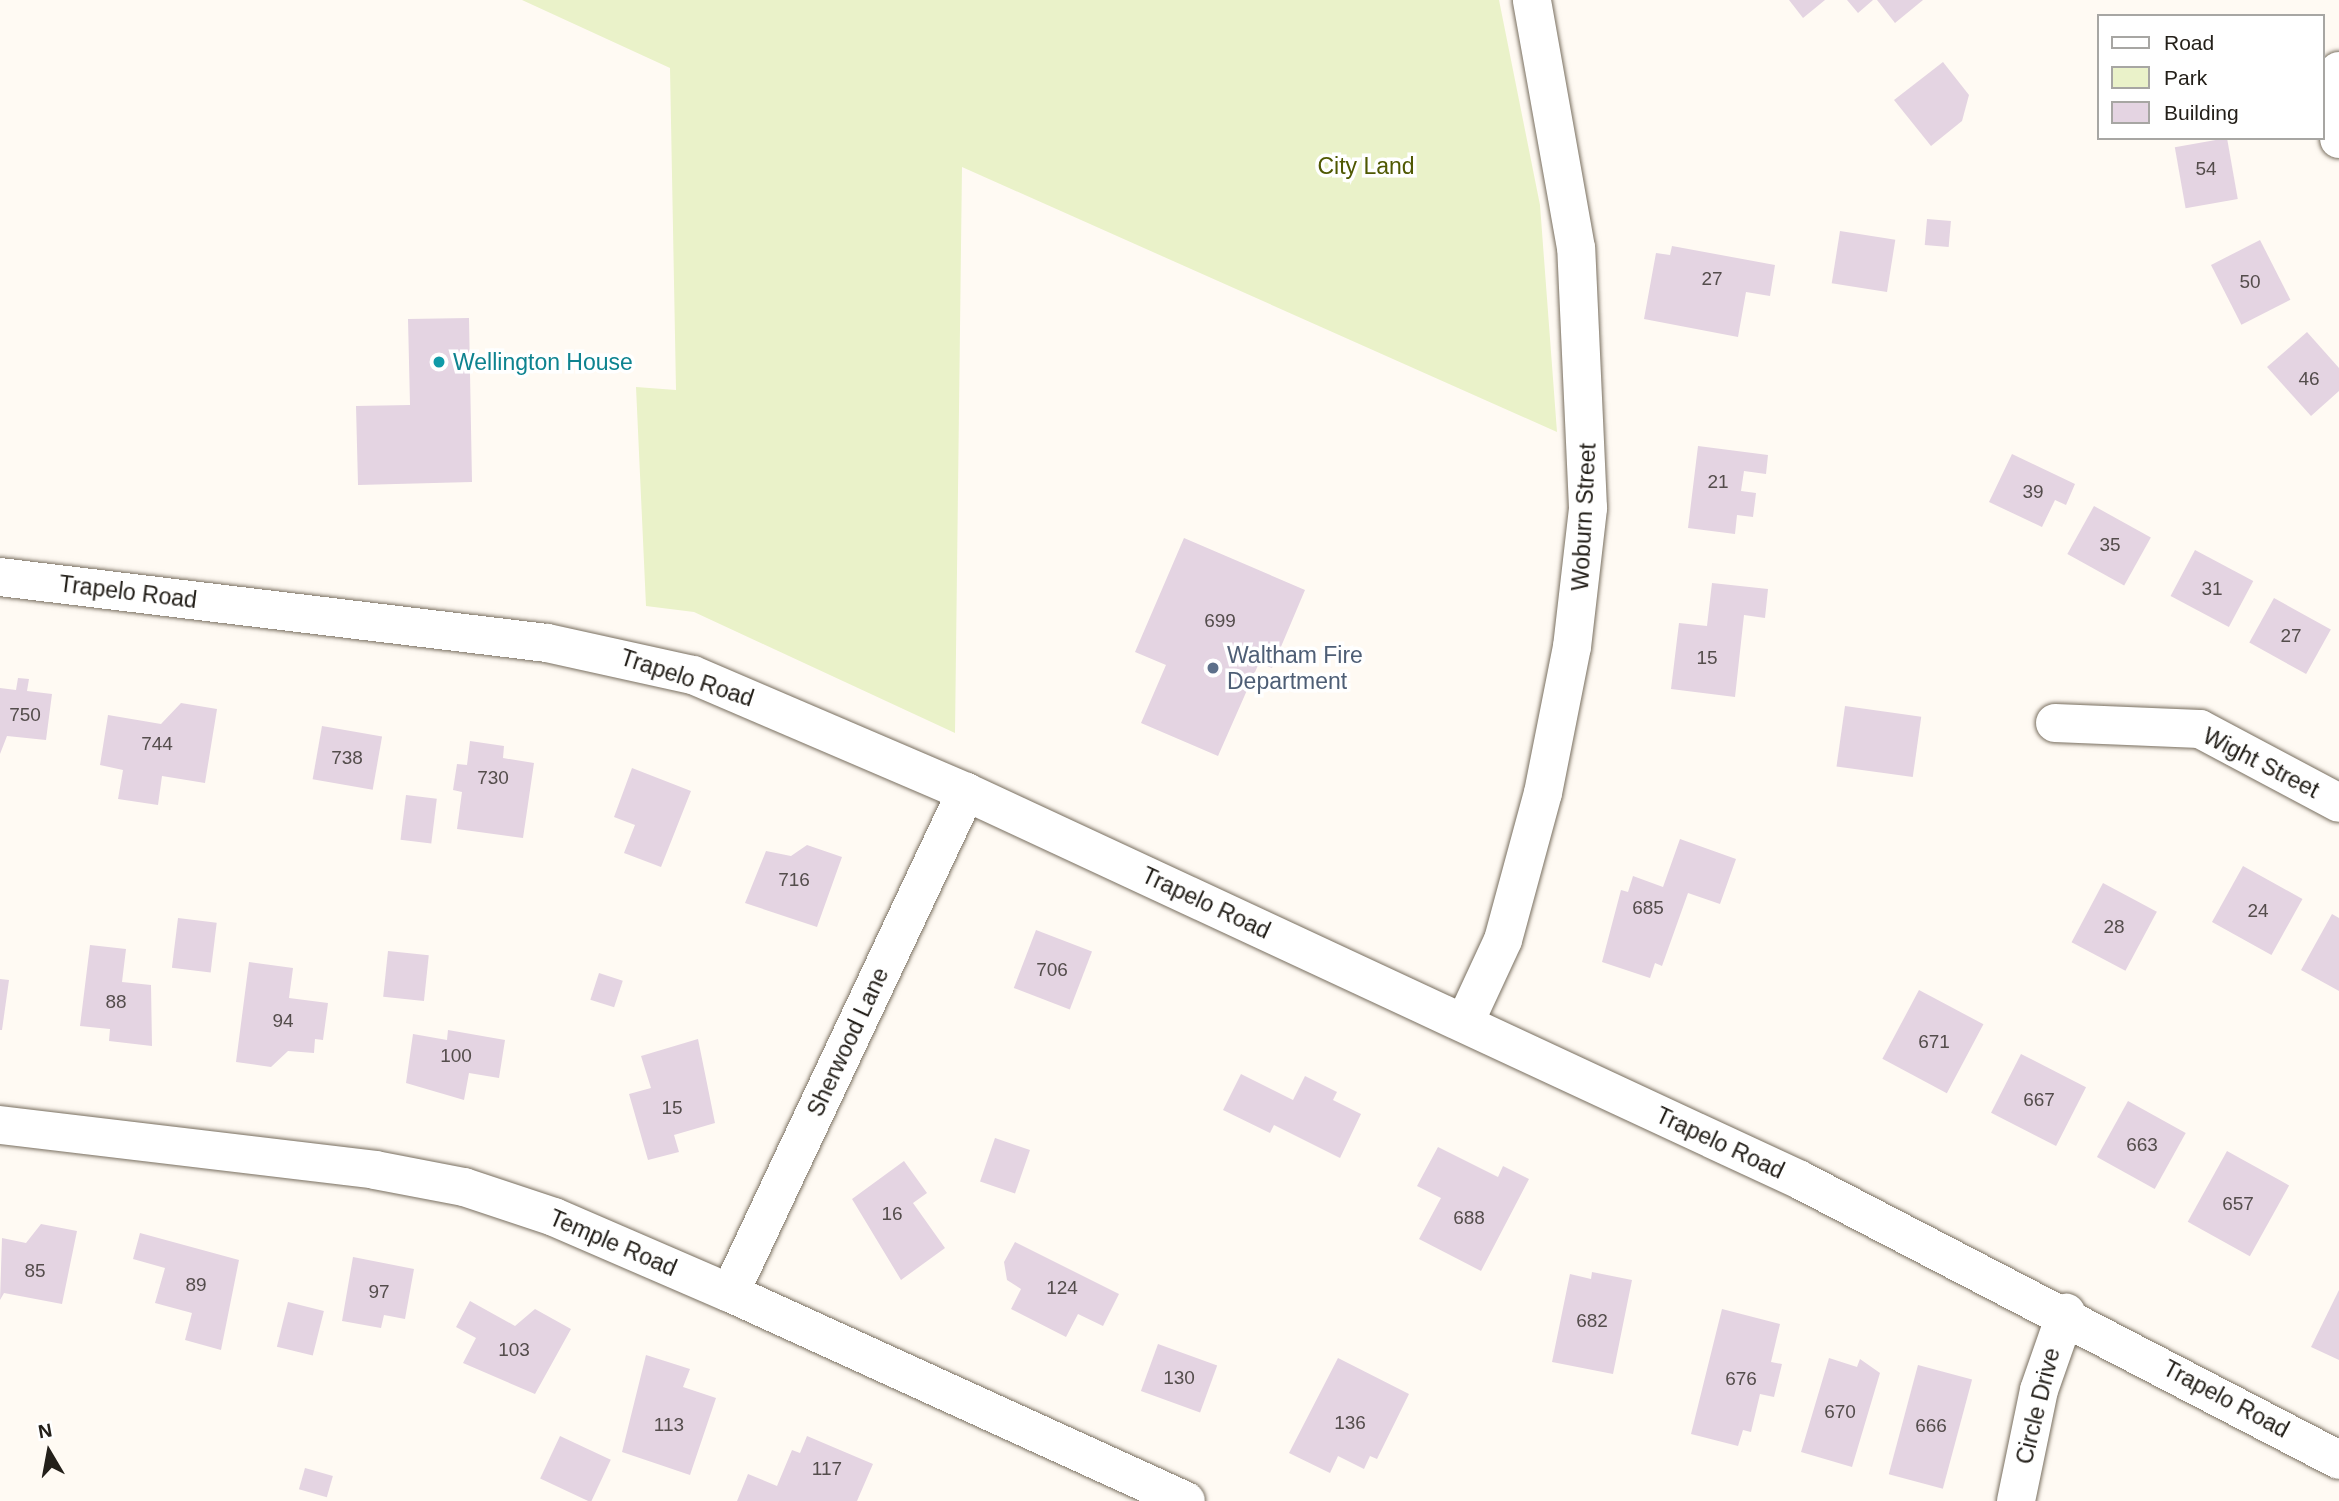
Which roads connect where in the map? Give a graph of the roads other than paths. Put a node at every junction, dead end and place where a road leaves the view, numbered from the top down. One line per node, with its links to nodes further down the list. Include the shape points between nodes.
1 (1532, 0): 8 (street, Woburn Street, via 1576,248 1588,508 1572,647 1544,793 1503,940)
2 (2339, 71): 3 (street)
3 (2339, 139)
4 (0, 577): 6 (street, Trapelo Road, via 622,655 753,699)
5 (2055, 723): 7 (street, Wight Street, via 2200,729)
6 (966, 792): 8 (street, Trapelo Road); 10 (street, Sherwood Lane)
7 (2339, 803)
8 (1465, 1022): 11 (street, Trapelo Road)
9 (0, 1125): 10 (street, Temple Road, via 375,1170 464,1187 554,1217)
10 (730, 1293): 13 (street, Temple Road)
11 (2066, 1313): 12 (street, Trapelo Road); 14 (street, Circle Drive, via 2045,1366)
12 (2339, 1460)
13 (1186, 1501)
14 (2016, 1501)

